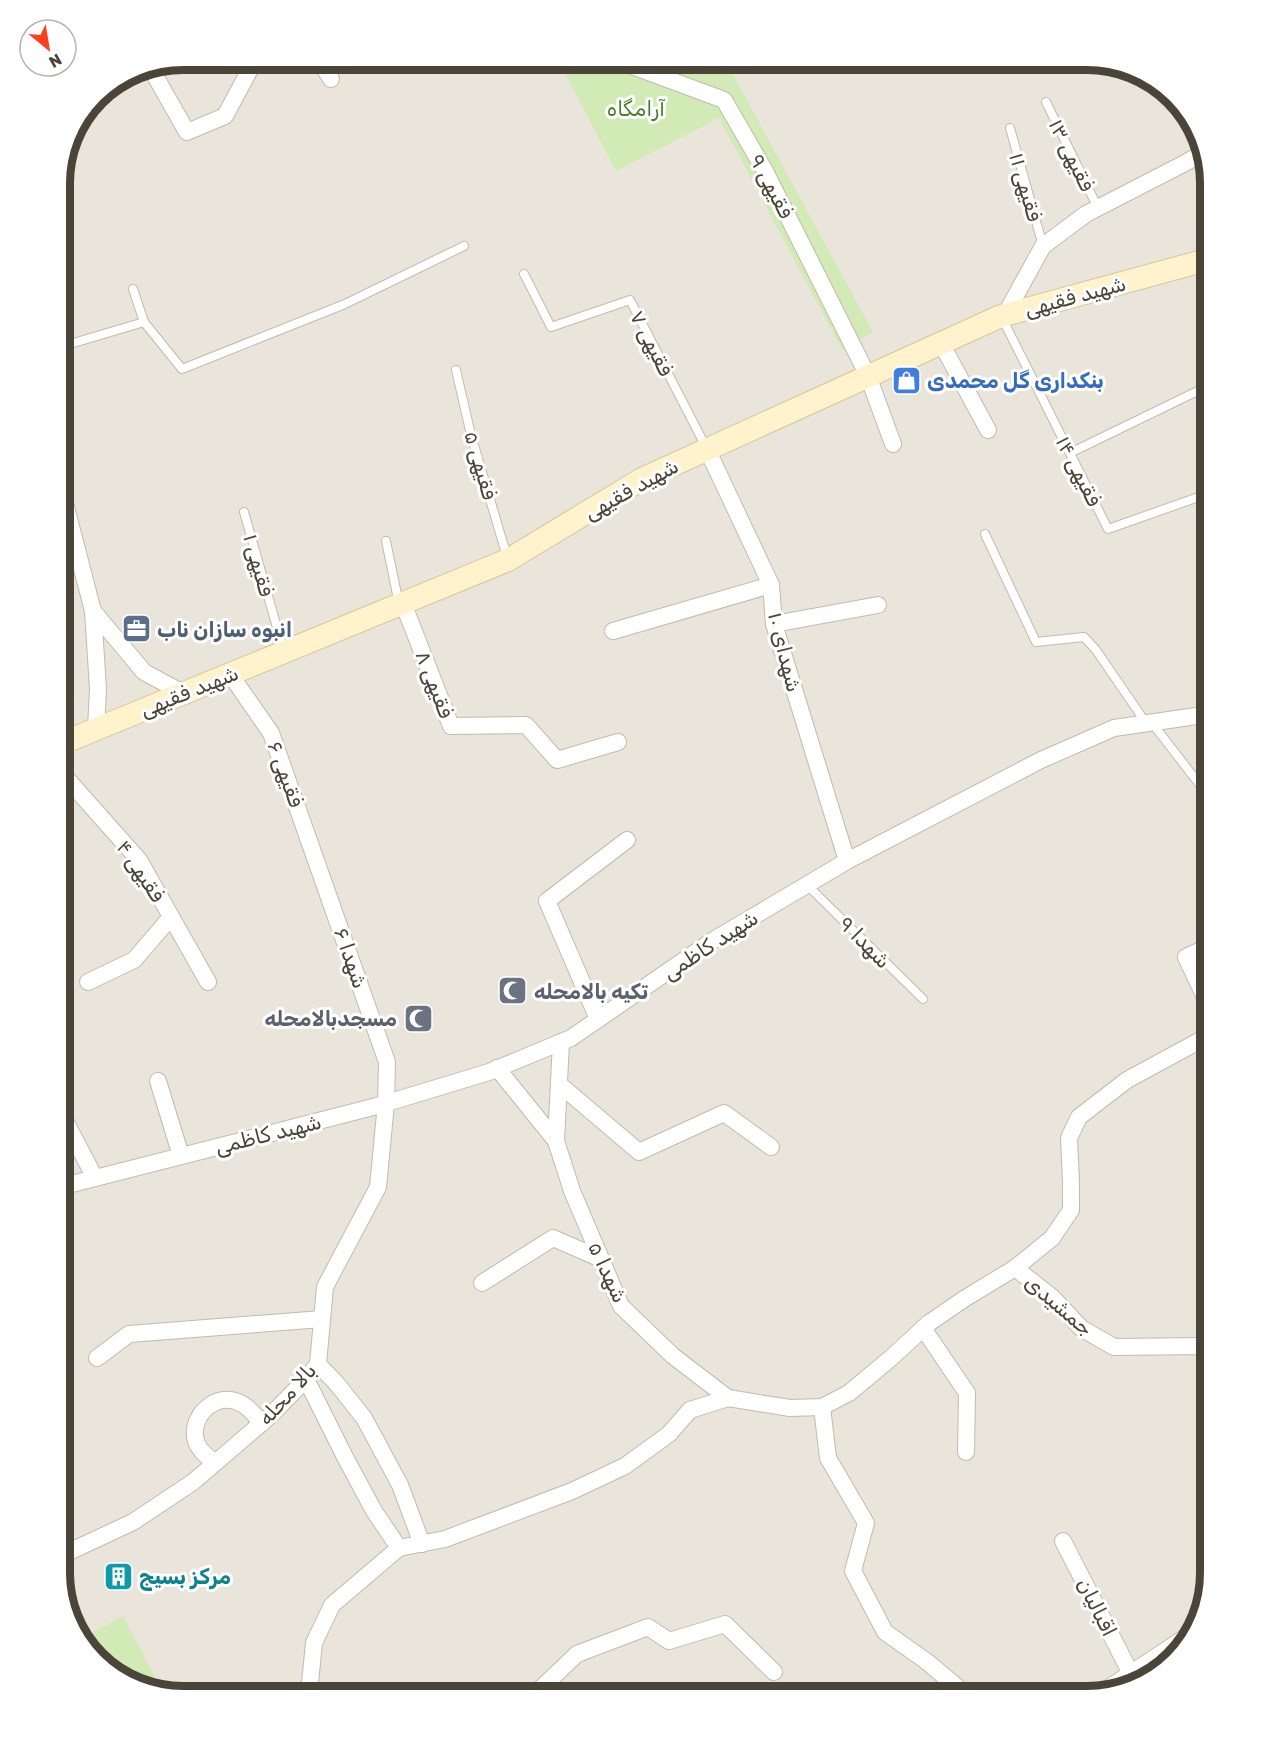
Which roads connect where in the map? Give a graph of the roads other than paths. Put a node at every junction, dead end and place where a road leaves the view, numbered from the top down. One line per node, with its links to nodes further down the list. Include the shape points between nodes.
1 (249, 71): 4 (street, via 225,116 187,132)
2 (326, 71): 5 (street)
3 (646, 71): 20 (street, فقیهی ۹, via 724,100 765,171)
4 (154, 74)
5 (331, 79)
6 (1046, 102): 9 (lane, فقیهی ۱۳)
7 (1010, 128): 11 (lane, فقیهی ۱۱)
8 (1196, 156): 9 (street)
9 (1098, 208): 11 (street)
10 (464, 246): 16 (lane, via 345,304 182,369)
11 (1043, 246): 15 (street)
12 (1200, 262): 15 (main road, شهید فقیهی)
13 (524, 274): 24 (lane, فقیهی ۷, via 551,327 630,300)
14 (133, 289): 16 (lane)
15 (1003, 315): 17 (main road, شهید فقیهی); 25 (lane, فقیهی ۱۴)
16 (144, 322): 18 (lane)
17 (941, 343): 20 (main road, شهید فقیهی); 22 (street)
18 (71, 344)
19 (456, 370): 31 (lane, فقیهی ۵)
20 (868, 376): 23 (street, فقیهی ۹); 24 (main road, شهید فقیهی)
21 (1200, 391): 25 (lane)
22 (988, 430)
23 (893, 444)
24 (707, 449): 31 (main road, شهید فقیهی, via 642,479); 32 (street, شهدای ۱۰)
25 (1070, 453): 26 (lane, فقیهی ۱۴, via 1108,530)
26 (1200, 497)
27 (244, 512): 38 (lane, فقیهی ۱)
28 (985, 534): 42 (lane, via 1035,642 1084,637)
29 (386, 541): 33 (lane)
30 (71, 548): 35 (street)
31 (508, 560): 33 (main road, شهید فقیهی)
32 (771, 585): 36 (street, شهدای ۱۰); 37 (street)
33 (401, 604): 38 (main road, شهید فقیهی); 45 (street, فقیهی ۸, via 451,726 526,725 557,760)
34 (878, 605): 36 (street)
35 (93, 611): 40 (street, via 144,672); 43 (street, via 98,689)
36 (774, 624): 49 (street, شهدای ۱۰)
37 (613, 631)
38 (284, 652): 39 (main road, شهید فقیهی)
39 (230, 674): 40 (main road, شهید فقیهی); 50 (street, فقیهی ۶, via 271,733)
40 (183, 693): 43 (main road, شهید فقیهی)
41 (1200, 715): 42 (street, شهید کاظمی)
42 (1149, 723): 47 (lane); 49 (street, شهید کاظمی, via 1114,728 1041,760)
43 (96, 729): 44 (main road, شهید فقیهی)
44 (71, 740)
45 (618, 741)
46 (71, 783): 52 (street, فقیهی ۴, via 139,860)
47 (1200, 785)
48 (627, 840): 58 (street, via 547,901)
49 (847, 861): 51 (street, شهید کاظمی)
50 (325, 882): 64 (street, شهدا ۶, via 387,1062)
51 (807, 885): 57 (lane, شهدا ۹); 58 (street, شهید کاظمی, via 712,941)
52 (171, 917): 54 (street, via 134,960); 55 (street, فقیهی ۴)
53 (1200, 951): 56 (street, via 1186,957)
54 (88, 982)
55 (208, 982)
56 (1200, 987)
57 (923, 999)
58 (598, 1019): 60 (street, شهید کاظمی)
59 (1200, 1040): 72 (street, via 1127,1080 1079,1117 1069,1138 1071,1210 1052,1238)
60 (561, 1042): 61 (street, شهید کاظمی); 63 (street, شهدا ۵)
61 (497, 1068): 64 (street, شهید کاظمی); 66 (street, شهدا ۵)
62 (158, 1081): 68 (street)
63 (558, 1084): 66 (street, شهدا ۵); 67 (street, via 639,1152 724,1113)
64 (386, 1103): 68 (street, شهید کاظمی); 74 (street, بالا محله, via 378,1187 325,1287)
65 (70, 1131): 69 (street)
66 (556, 1141): 71 (street, شهدا ۵)
67 (771, 1147)
68 (181, 1156): 69 (street, شهید کاظمی)
69 (95, 1178): 70 (street, شهید کاظمی)
70 (70, 1184)
71 (601, 1259): 73 (street, via 553,1239); 80 (street, شهدا ۵, via 621,1305 673,1356)
72 (1015, 1268): 75 (street); 76 (street, جمشیدی, via 1052,1297 1081,1328 1114,1347)
73 (482, 1283)
74 (322, 1319): 77 (street, via 129,1334); 78 (street, بالا محله)
75 (923, 1328): 81 (street, via 849,1393); 83 (street, via 967,1393)
76 (1200, 1346)
77 (97, 1358)
78 (318, 1364): 79 (street, بالا محله); 86 (street, via 364,1418 400,1485)
79 (306, 1379): 82 (street, بالا محله); 87 (street, via 374,1510)
80 (728, 1398): 81 (street, via 790,1408); 86 (street, via 690,1410 669,1434 625,1466 572,1491)
81 (822, 1407): 95 (street, via 828,1458 866,1523 853,1571 885,1632)
82 (261, 1424): 84 (street, بالا محله); 84 (street, via 249,1409 234,1400 217,1401 205,1409 196,1425 195,1437 201,1450)
83 (966, 1452)
84 (215, 1462): 88 (street, بالا محله, via 193,1482 133,1522)
85 (1063, 1541): 91 (street, اقبالیان)
86 (422, 1544): 87 (street)
87 (399, 1548): 93 (street, via 332,1605 314,1643)
88 (70, 1551)
89 (1172, 1647): 91 (street)
90 (774, 1672): 94 (street, via 725,1624 669,1641 648,1627 577,1654)
91 (1131, 1674): 92 (street)
92 (1118, 1682)
93 (309, 1686)
94 (544, 1686)
95 (956, 1686)

